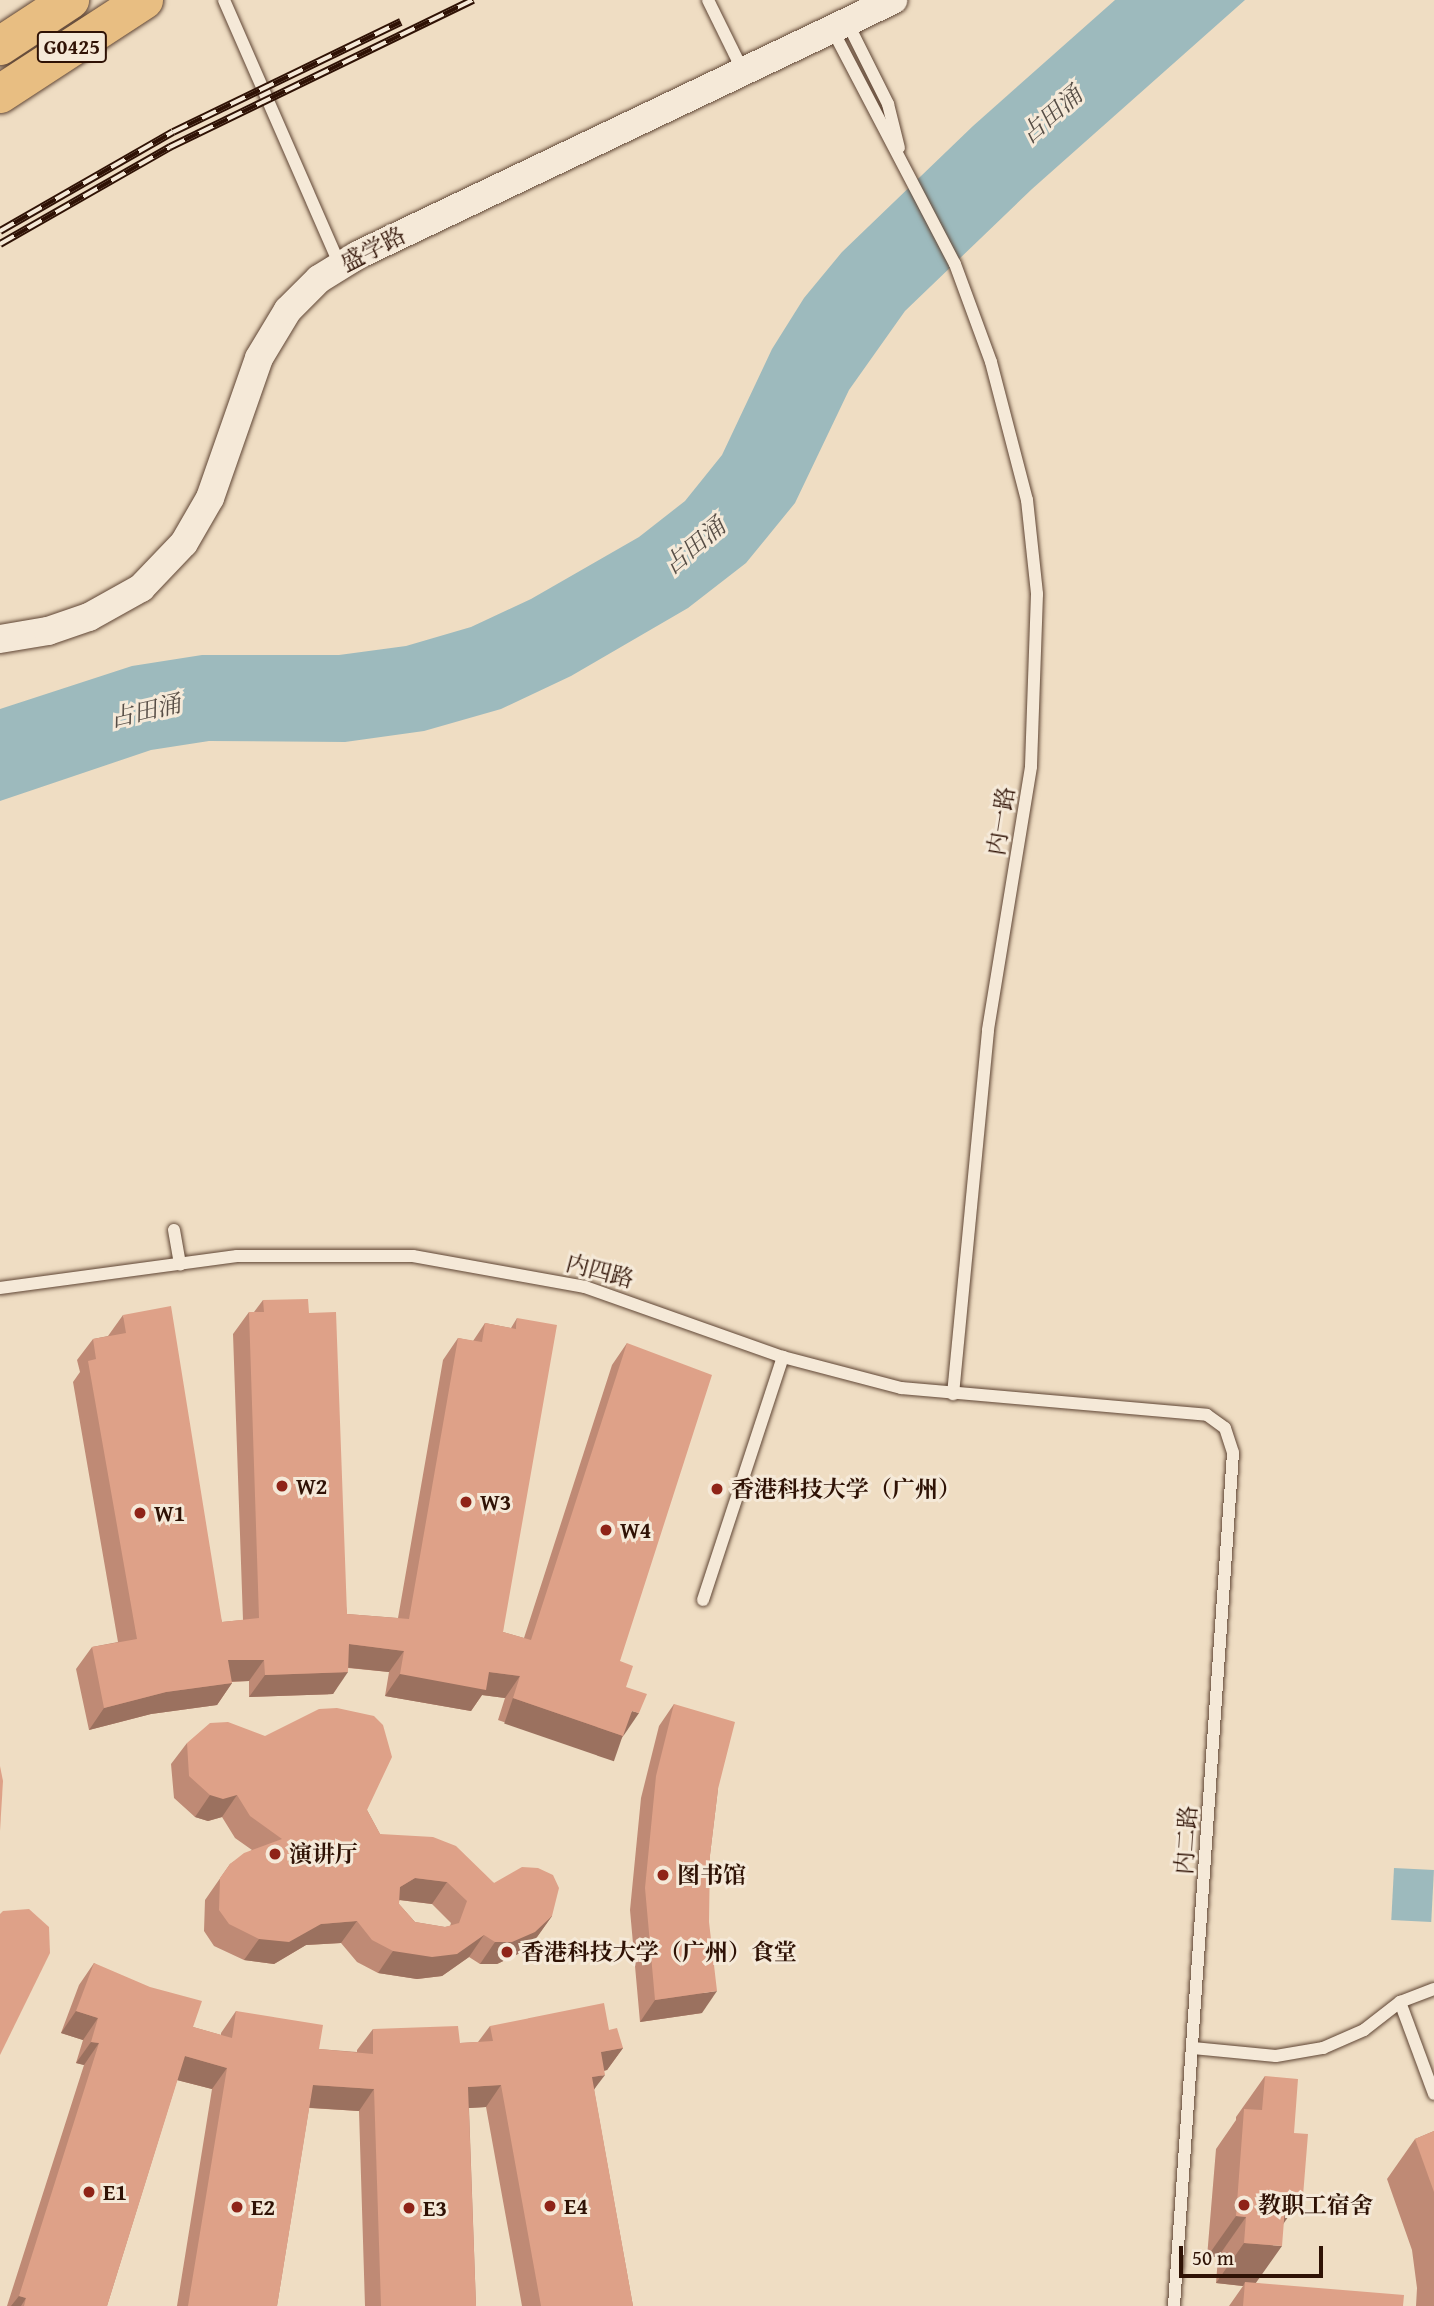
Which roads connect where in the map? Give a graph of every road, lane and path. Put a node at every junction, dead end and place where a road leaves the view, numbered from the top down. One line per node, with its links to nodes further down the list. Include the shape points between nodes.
1 (70, 0): 7 (highway, G0425)
2 (144, 0): 9 (highway, G0425)
3 (224, 0): 11 (lane)
4 (708, 0): 8 (lane)
5 (892, 0): 6 (street, 盛学路)
6 (839, 25): 8 (street, 盛学路); 10 (lane, via 864,98); 10 (lane, via 888,104)
7 (0, 46)
8 (743, 72): 11 (street, 盛学路)
9 (0, 94)
10 (901, 155): 17 (lane, 内一路, via 954,264 991,362 1027,500 1037,634 1031,767 988,1031)
11 (340, 266): 12 (street, 盛学路, via 319,279 288,310 259,358 210,498 184,542 141,587 89,617)
12 (0, 639)
13 (174, 1230): 14 (lane)
14 (180, 1264): 15 (lane, 内四路); 16 (lane, 内四路, via 296,1253 471,1263 642,1304)
15 (0, 1288)
16 (783, 1357): 17 (lane, 内四路, via 901,1388); 19 (lane)
17 (953, 1394): 18 (lane, 内四路)
18 (1179, 1413): 22 (lane, 内二路, via 1216,1420 1225,1428 1233,1453)
19 (703, 1600)
20 (1434, 1989): 21 (lane)
21 (1400, 2002): 22 (lane, via 1354,2035 1300,2053 1276,2056); 23 (lane)
22 (1193, 2048): 24 (lane, 内二路)
23 (1434, 2094)
24 (1174, 2306)

